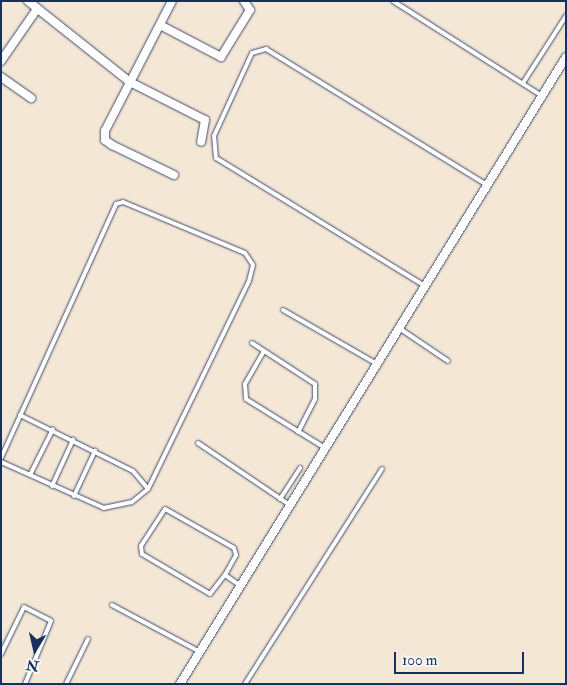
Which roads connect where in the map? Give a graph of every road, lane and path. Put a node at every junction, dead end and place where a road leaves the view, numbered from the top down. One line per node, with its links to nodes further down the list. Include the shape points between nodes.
1 (28, 1): 5 (street)
2 (172, 1): 7 (street)
3 (244, 1): 7 (street, via 250,10 221,57)
4 (393, 1): 12 (lane)
5 (36, 9): 9 (street); 11 (street)
6 (566, 16): 12 (lane)
7 (160, 25): 11 (street)
8 (566, 57): 13 (street)
9 (1, 61)
10 (1, 77): 14 (street)
11 (130, 82): 15 (street, via 205,120); 16 (street, via 105,131 105,140)
12 (523, 83): 13 (lane)
13 (542, 96): 17 (street)
14 (31, 98)
15 (201, 142)
16 (174, 175)
17 (487, 185): 18 (street); 18 (lane, via 266,49 252,53 214,136 216,158)
18 (425, 286): 20 (street)
19 (283, 310): 24 (lane)
20 (399, 328): 23 (lane); 24 (street)
21 (252, 343): 22 (lane)
22 (264, 351): 27 (lane, via 315,384 315,400); 27 (lane, via 245,384 246,399)
23 (448, 361)
24 (377, 364): 30 (street)
25 (20, 415): 26 (lane); 32 (lane); 38 (lane, via 116,204 123,202 244,254 253,265 249,281)
26 (53, 429): 28 (lane); 36 (lane)
27 (298, 432): 30 (lane)
28 (73, 440): 31 (lane); 37 (lane)
29 (198, 443): 40 (lane)
30 (325, 448): 41 (street)
31 (95, 451): 38 (lane, via 133,470); 39 (lane)
32 (1, 458)
33 (1, 462): 36 (lane)
34 (300, 468): 40 (lane)
35 (382, 469): 51 (lane)
36 (30, 475): 37 (lane)
37 (52, 486): 39 (lane)
38 (148, 489): 39 (lane, via 132,502 104,508)
39 (74, 496)
40 (280, 499): 41 (lane)
41 (290, 505): 43 (street)
42 (224, 576): 42 (lane, via 210,594 142,554 141,546 165,509 234,548 236,555); 43 (lane)
43 (241, 586): 46 (street)
44 (112, 605): 46 (lane)
45 (88, 639): 49 (lane)
46 (200, 652): 50 (street)
47 (1, 654): 48 (lane, via 24,607 51,621)
48 (25, 684)
49 (66, 684)
50 (180, 684)
51 (246, 684)

